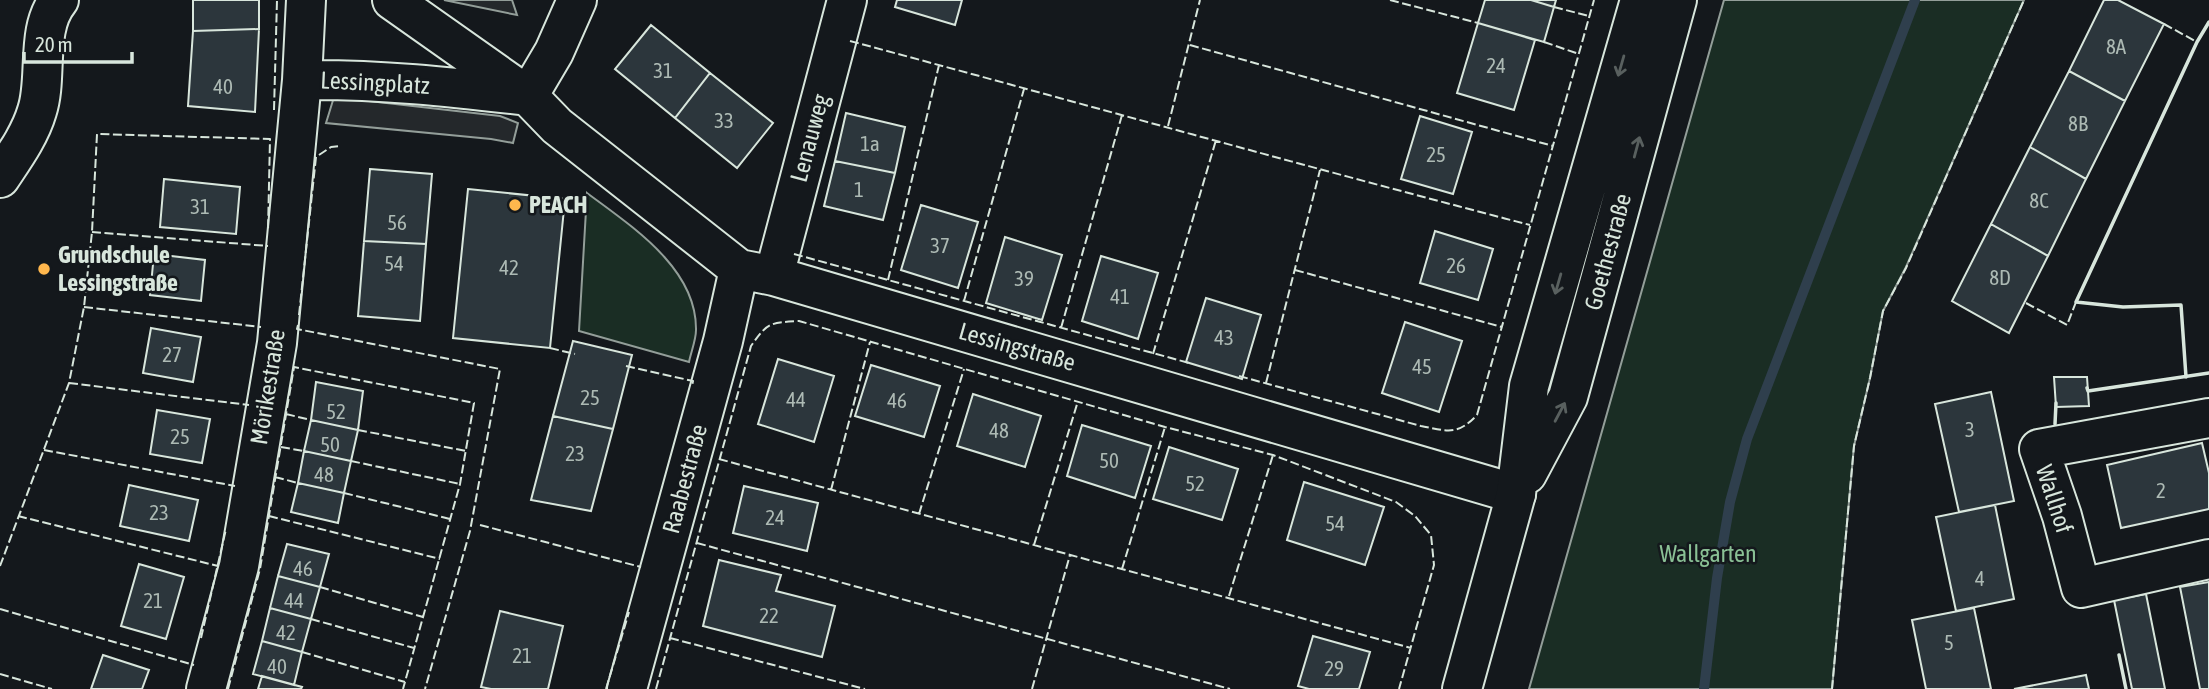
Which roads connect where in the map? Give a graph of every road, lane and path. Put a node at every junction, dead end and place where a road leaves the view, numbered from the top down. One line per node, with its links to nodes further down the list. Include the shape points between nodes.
1 (59, 0): 11 (street, via 47,27 38,110)
2 (306, 0): 8 (street, Lessingplatz)
3 (392, 0): 9 (street, Lessingplatz)
4 (577, 0): 9 (street)
5 (847, 0): 12 (street, Lenauweg)
6 (1640, 0): 14 (street, Goethestraße, one-way to 14, via 1529,386)
7 (1677, 0): 14 (street, Goethestraße, one-way to 7, via 1568,397)
8 (302, 80): 9 (street, Lessingplatz, via 423,84); 16 (street, Mörikestraße, via 277,342 239,566)
9 (528, 96): 10 (street, Lessingplatz)
10 (556, 126): 12 (street, Lessingstraße)
11 (0, 178)
12 (756, 272): 14 (street, Lessingstraße); 17 (street, Raabestraße, via 723,341)
13 (2209, 418): 15 (street, Wallhof, via 2039,450 2081,588)
14 (1516, 494): 18 (street, Goethestraße)
15 (2209, 559)
16 (206, 689)
17 (627, 689)
18 (1462, 689)

